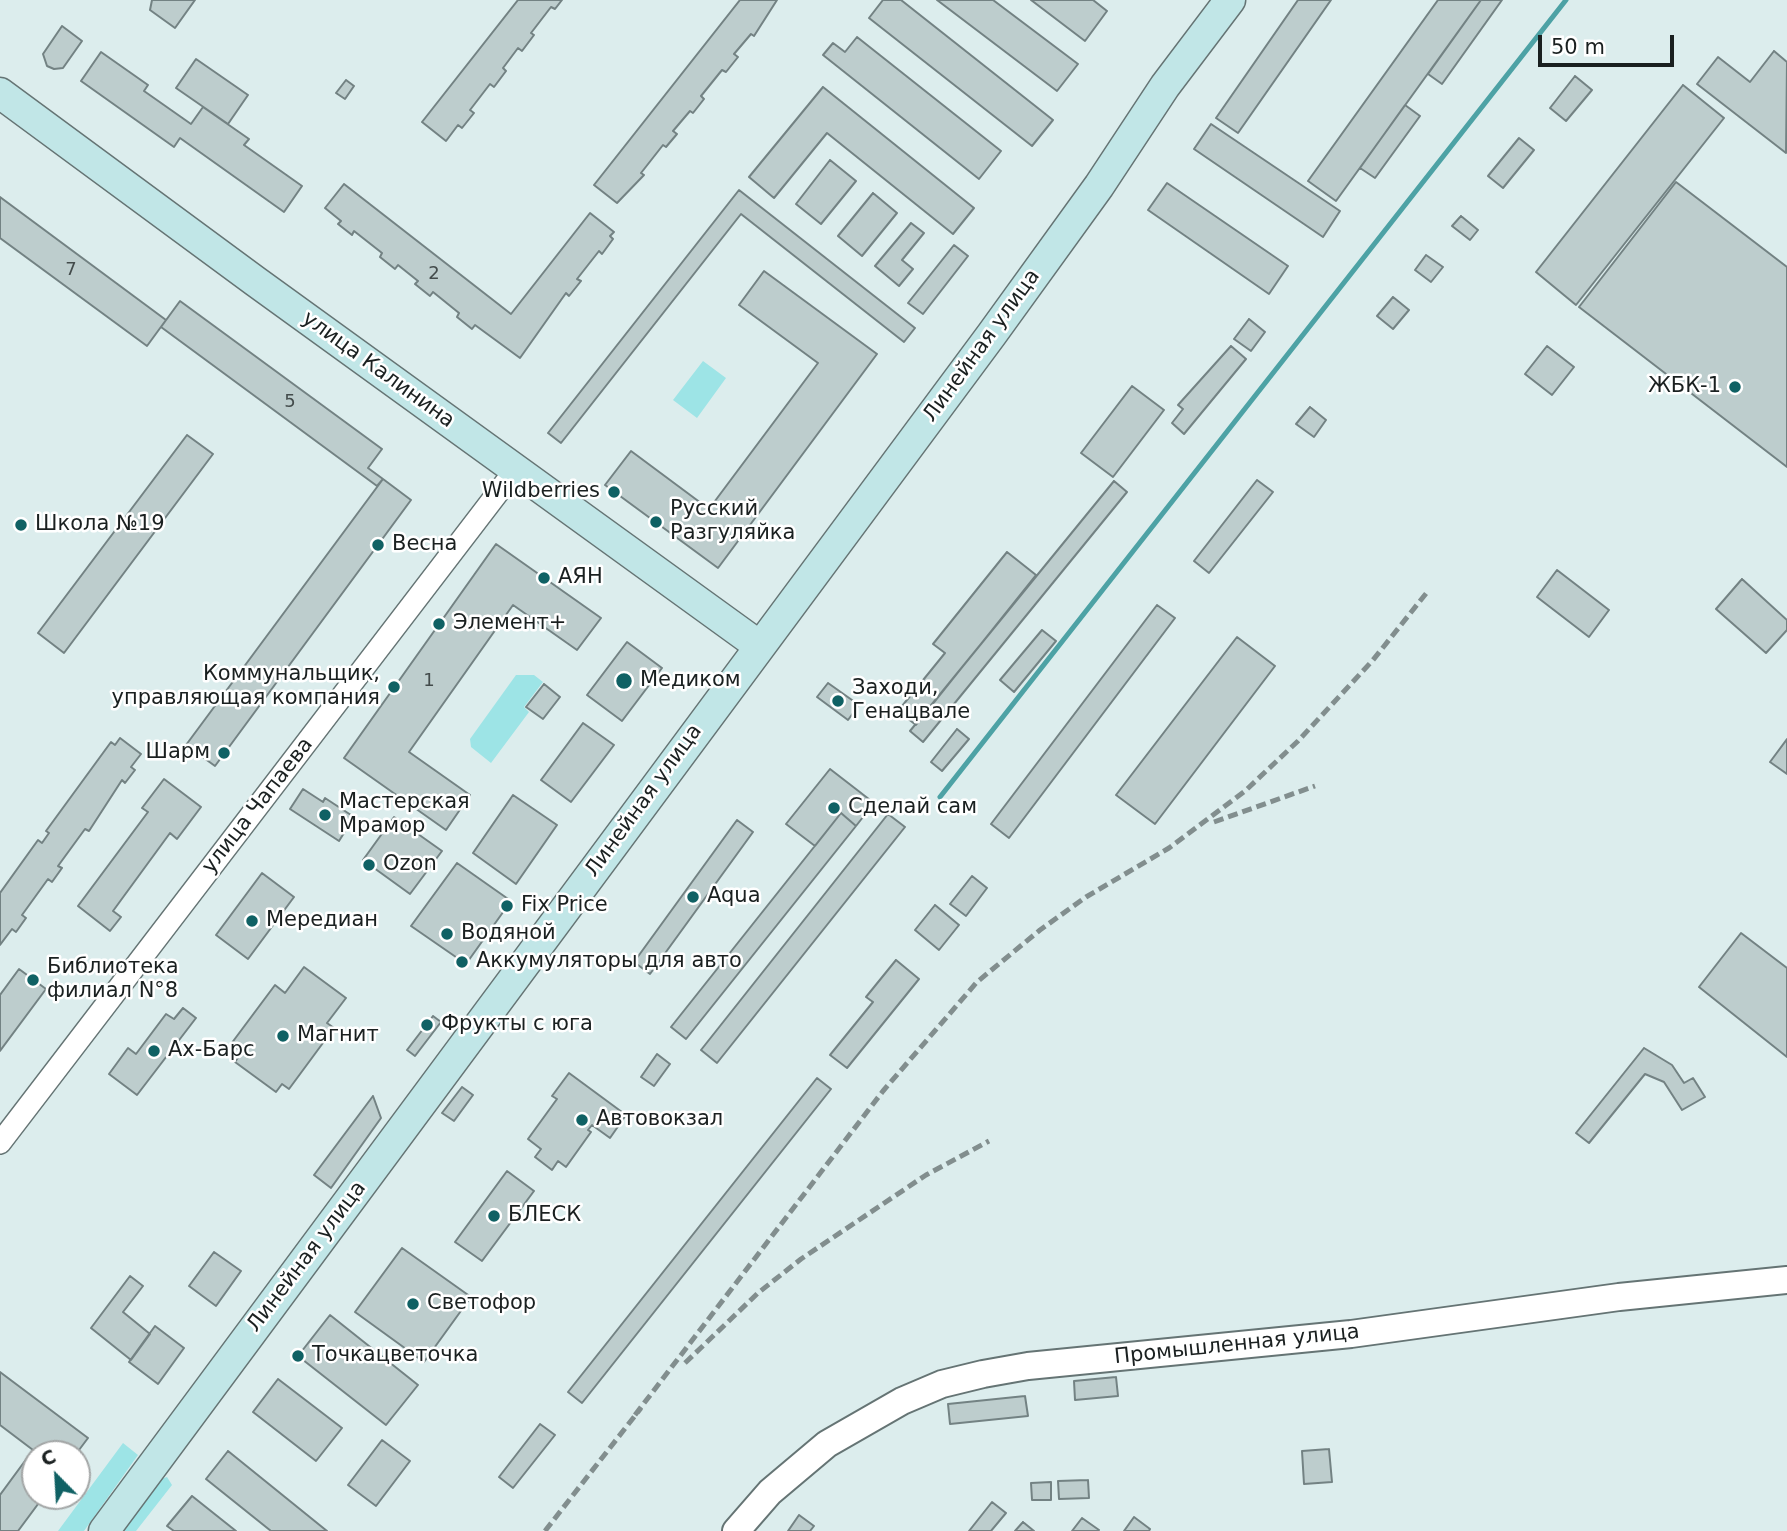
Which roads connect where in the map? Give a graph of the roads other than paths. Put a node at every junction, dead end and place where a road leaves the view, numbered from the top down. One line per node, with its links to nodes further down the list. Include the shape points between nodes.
1 (1230, 0): 4 (main road, Линейная улица, via 992,334)
2 (0, 93): 3 (main road, улица Калинина)
3 (516, 469): 4 (main road, улица Калинина); 5 (street, улица Чапаева)
4 (758, 645): 7 (main road, Линейная улица)
5 (0, 1143)
6 (1787, 1280): 8 (street, Промышленная улица, via 983,1374 902,1401 827,1444 770,1492)
7 (104, 1531)
8 (736, 1531)

